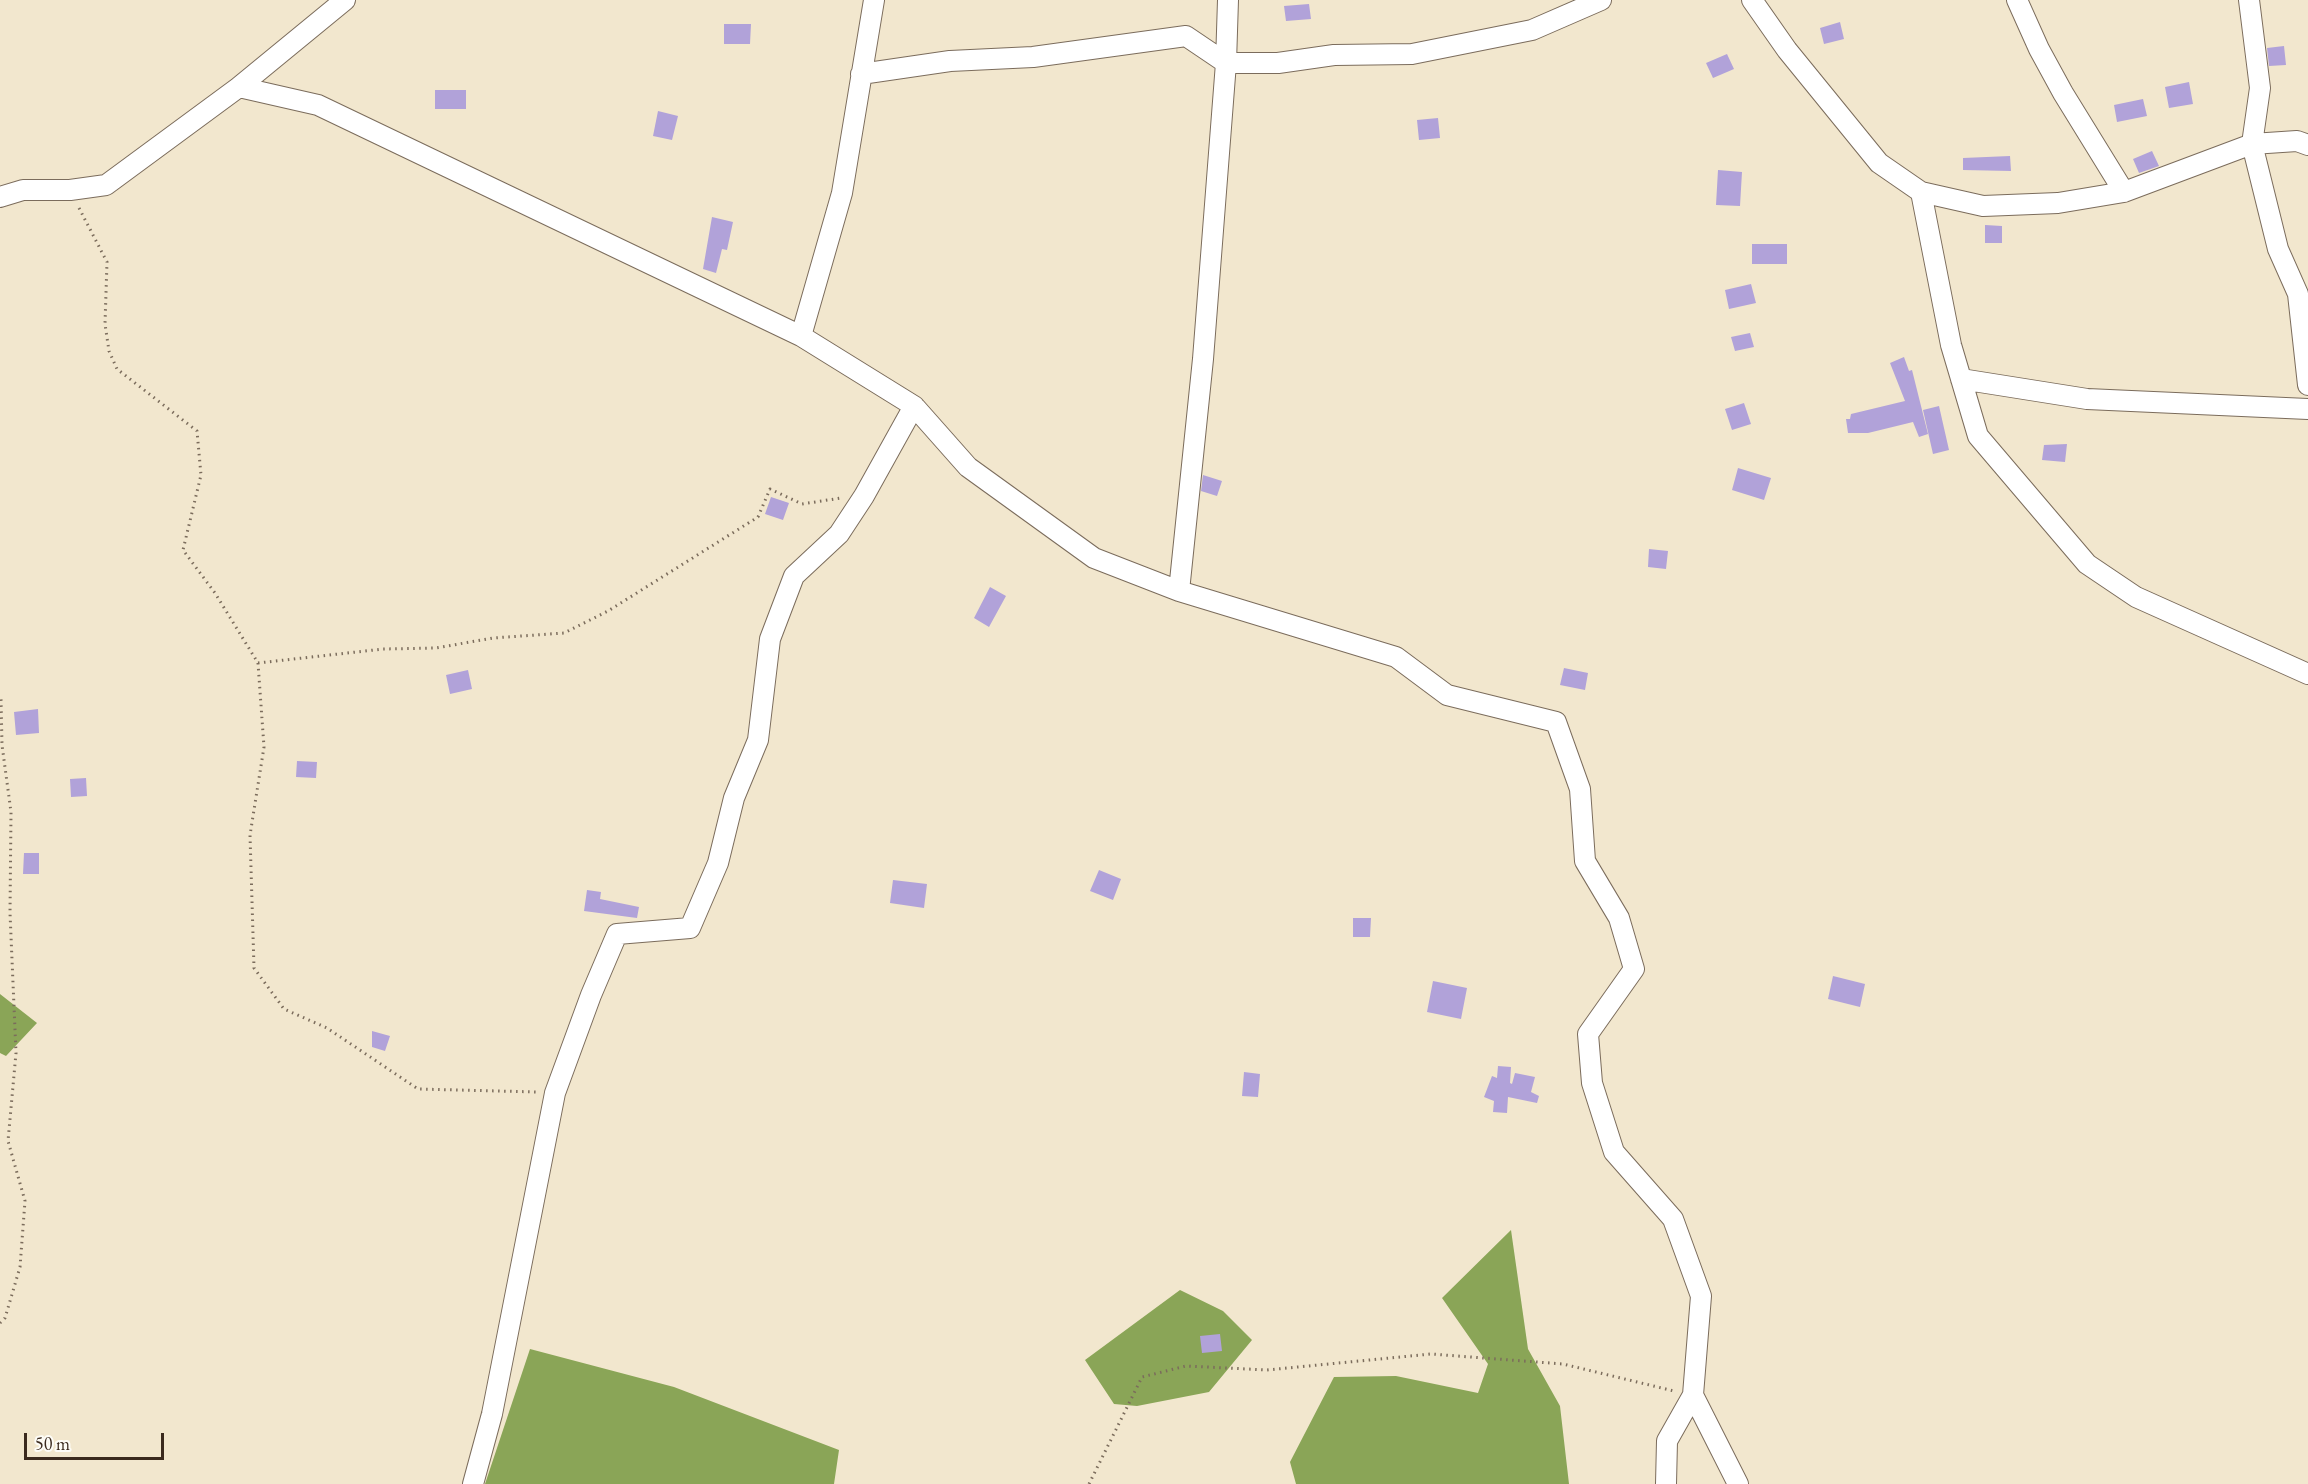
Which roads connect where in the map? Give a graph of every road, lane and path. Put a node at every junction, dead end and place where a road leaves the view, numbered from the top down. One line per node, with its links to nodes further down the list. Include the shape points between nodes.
1 (345, 0): 10 (street)
2 (874, 0): 9 (street)
3 (1228, 0): 8 (street)
4 (1601, 0): 8 (street, via 1532,30 1412,54)
5 (1752, 0): 14 (street, via 1787,50 1879,163)
6 (2017, 0): 15 (street, via 2039,49)
7 (2249, 0): 11 (street, via 2260,88)
8 (1226, 63): 9 (street, via 1186,36); 23 (street, via 1203,359)
9 (861, 74): 17 (street, via 842,193)
10 (239, 87): 13 (street, via 106,186); 17 (street, via 318,105)
11 (2252, 144): 12 (street, via 2297,141); 15 (street); 19 (street, via 2278,249 2298,294)
12 (2308, 145)
13 (70, 190): 16 (street, via 23,190); 24 (path, via 107,262 105,324 109,351 117,369 197,431 201,475 183,550)
14 (1921, 192): 15 (street, via 1983,206 2058,203); 18 (street)
15 (2124, 192)
16 (0, 197)
17 (801, 336): 20 (street)
18 (1961, 379): 21 (street, via 2087,399); 25 (street, via 1978,436 2087,564 2136,597)
19 (2308, 385)
20 (914, 406): 22 (street); 23 (street, via 968,467 1094,558)
21 (2308, 409)
22 (864, 496): 24 (path, via 802,504 770,489 758,517 608,611 564,633); 27 (street, via 838,534 794,576 770,639 758,740 734,798 718,863 690,928 617,934)
23 (1179, 591): 29 (street, via 1396,657 1447,695 1556,722 1580,789 1585,861 1619,918 1634,969 1588,1034 1592,1083 1614,1152 1673,1219 1701,1296)
24 (258, 663): 27 (path, via 264,747 250,835 254,968 284,1009 327,1028 417,1089)
25 (2308, 674)
26 (1, 699): 28 (path, via 2,745 11,812 10,913 16,1053 8,1141 25,1201 20,1267)
27 (555, 1093): 30 (street, via 492,1414)
28 (0, 1323)
29 (1693, 1395): 31 (path, via 1563,1364 1465,1355 1383,1357 1267,1370 1186,1366 1142,1377); 32 (street, via 1666,1441); 33 (street)
30 (474, 1484)
31 (1089, 1484)
32 (1666, 1484)
33 (1738, 1484)

